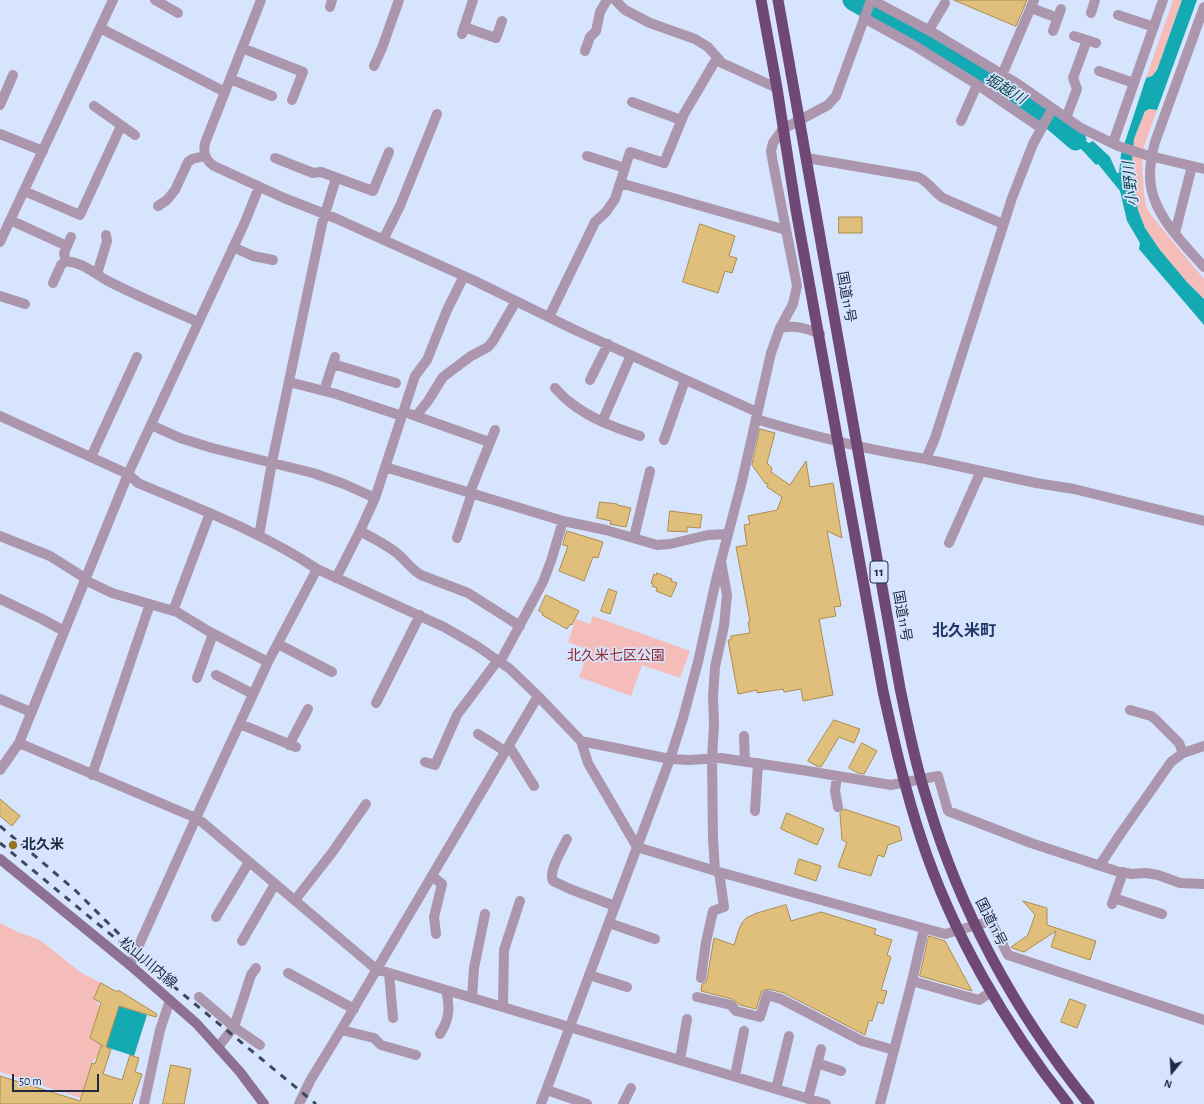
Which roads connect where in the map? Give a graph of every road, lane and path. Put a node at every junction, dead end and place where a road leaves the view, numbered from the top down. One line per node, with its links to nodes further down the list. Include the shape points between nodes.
1 (113, 0): 22 (street)
2 (155, 0): 16 (street, via 164,11)
3 (261, 0): 26 (street)
4 (399, 0): 29 (street)
5 (473, 0): 20 (street, via 463,31 496,38)
6 (607, 0): 27 (street, via 600,12 596,31 590,37)
7 (761, 0): 36 (highway, 11)
8 (778, 0): 47 (highway, 国道11号 / 11)
9 (871, 0): 19 (street); 23 (street)
10 (1095, 0): 17 (street)
11 (1163, 0): 21 (street)
12 (617, 1): 28 (street, via 625,10 650,23 695,39)
13 (945, 2): 23 (street)
14 (1033, 4): 24 (street, via 1060,14); 32 (street)
15 (1204, 7): 59 (street)
16 (178, 13)
17 (1091, 13)
18 (1118, 15): 21 (street)
19 (864, 18): 35 (street); 47 (street, via 836,96 828,105)
20 (502, 21)
21 (1154, 27): 34 (street)
22 (100, 28): 37 (street); 55 (street)
23 (929, 30): 32 (street)
24 (1053, 31)
25 (1074, 36): 45 (street, via 1092,42 1073,78 1077,89)
26 (242, 48): 33 (street); 39 (street, via 303,72)
27 (585, 51)
28 (717, 58): 36 (street, via 722,63); 46 (street)
29 (374, 66)
30 (1099, 71): 34 (street)
31 (13, 75): 41 (street)
32 (1002, 75): 43 (street)
33 (230, 79): 37 (street); 38 (street)
34 (1134, 84): 54 (street)
35 (977, 85): 48 (street); 50 (street)
36 (777, 88): 51 (highway, 11)
37 (225, 92): 57 (street, via 205,143)
38 (272, 96)
39 (292, 100)
40 (632, 102): 46 (street)
41 (0, 105)
42 (94, 106): 49 (street)
43 (1051, 110): 45 (street); 50 (street)
44 (437, 114): 76 (street, via 400,206)
45 (1066, 118): 54 (street)
46 (681, 120): 63 (street, via 664,163 630,152)
47 (799, 120): 51 (street); 61 (highway, 国道11号 / 11)
48 (961, 121)
49 (121, 126): 53 (street); 68 (street, via 80,215)
50 (1042, 127): 72 (street, via 1022,168)
51 (783, 129): 73 (street, via 773,143 771,151); 91 (highway, 11)
52 (0, 134): 55 (street)
53 (134, 135)
54 (1116, 145): 59 (street)
55 (43, 151): 68 (street)
56 (389, 152): 65 (street, via 373,191)
57 (205, 156): 67 (street, via 214,166); 69 (street, via 188,162 175,190)
58 (587, 156): 63 (street)
59 (1149, 156): 62 (street); 74 (street, via 1154,196 1160,211)
60 (275, 158): 65 (street, via 313,173 321,172)
61 (807, 158): 72 (street, via 918,177 926,180 943,198); 112 (highway, 国道11号 / 11)
62 (1192, 166): 64 (street); 74 (street)
63 (625, 168): 66 (street)
64 (1204, 169)
65 (336, 178): 70 (street)
66 (620, 183): 73 (street); 88 (street, via 615,199 595,222)
67 (259, 187): 70 (street); 78 (street)
68 (24, 191): 71 (street)
69 (158, 206)
70 (325, 214): 76 (street); 97 (street)
71 (10, 220): 77 (street); 80 (street, via 69,241 64,253)
72 (1003, 224): 114 (street)
73 (786, 230): 90 (street, via 796,286 793,304)
74 (1175, 233): 81 (street)
75 (106, 235): 82 (street, via 107,241)
76 (383, 240): 83 (street)
77 (0, 242)
78 (233, 247): 79 (street, via 253,256); 89 (street)
79 (273, 260)
80 (66, 261): 82 (street, via 86,266); 84 (street, via 61,265)
81 (1204, 267)
82 (97, 274): 89 (street, via 108,286)
83 (464, 276): 86 (street); 101 (street, via 427,360 415,376)
84 (53, 283)
85 (0, 296): 87 (street)
86 (516, 301): 88 (street); 103 (street, via 488,347 443,377)
87 (25, 304)
88 (549, 317): 92 (street)
89 (198, 322): 106 (street)
90 (780, 328): 91 (street, via 791,326); 104 (street, via 771,353)
91 (820, 334): 111 (highway, 11)
92 (608, 344): 93 (street); 95 (street)
93 (631, 355): 96 (street); 105 (street)
94 (137, 357): 113 (street)
95 (590, 380)
96 (685, 380): 104 (street); 109 (street)
97 (289, 382): 100 (street); 115 (street)
98 (396, 383): 100 (street, via 334,360)
99 (555, 388): 105 (street, via 571,403)
100 (324, 391): 101 (street)
101 (403, 414): 103 (street); 116 (street)
102 (0, 416): 113 (street)
103 (416, 416): 110 (street)
104 (757, 416): 111 (street, via 804,434); 126 (street)
105 (602, 422): 108 (street)
106 (150, 425): 115 (street, via 212,448); 119 (street)
107 (495, 430): 110 (street)
108 (640, 436)
109 (664, 440)
110 (490, 442): 120 (street)
111 (839, 442): 112 (street); 173 (highway, 11, via 884,691)
112 (857, 445): 114 (street); 172 (highway, 国道11号 / 11, via 900,688)
113 (91, 458): 119 (street)
114 (926, 459): 118 (street)
115 (272, 462): 121 (street, via 313,473); 128 (street)
116 (385, 467): 120 (street); 121 (street)
117 (650, 471): 130 (street)
118 (981, 471): 124 (street, via 1074,489); 131 (street)
119 (128, 474): 122 (street, via 138,483); 134 (street)
120 (471, 492): 123 (street); 129 (street)
121 (375, 498): 125 (street)
122 (210, 513): 128 (street); 138 (street)
123 (563, 521): 130 (street); 140 (street, via 543,582)
124 (1204, 521)
125 (360, 531): 135 (street); 140 (street, via 396,552 421,576 468,593)
126 (728, 534): 130 (street, via 708,535 657,545); 132 (street)
127 (0, 536): 134 (street, via 50,556)
128 (259, 536): 133 (street)
129 (457, 538)
130 (634, 538)
131 (949, 543)
132 (721, 562): 164 (street, via 683,718); 165 (street, via 727,595 724,626 715,667)
133 (317, 569): 135 (street); 143 (street)
134 (85, 578): 137 (street, via 112,593); 141 (street)
135 (336, 578): 139 (street)
136 (0, 600): 141 (street)
137 (150, 604): 138 (street); 170 (street)
138 (173, 611): 142 (street, via 186,616)
139 (420, 615): 144 (street); 152 (street)
140 (520, 626): 144 (street)
141 (64, 631): 155 (street)
142 (213, 634): 145 (street); 148 (street)
143 (278, 644): 145 (street); 146 (street)
144 (499, 661): 150 (street); 166 (street, via 452,712 435,765)
145 (268, 662): 149 (street)
146 (332, 672)
147 (216, 675): 149 (street)
148 (197, 678)
149 (253, 694): 156 (street)
150 (538, 696): 159 (street); 162 (street)
151 (0, 699): 155 (street)
152 (376, 703)
153 (308, 709): 156 (street, via 293,746)
154 (1130, 710): 163 (street, via 1155,719 1179,743)
155 (31, 712): 160 (street)
156 (240, 724): 178 (street)
157 (478, 734): 162 (street)
158 (744, 736): 167 (street)
159 (581, 741): 164 (street); 180 (street, via 588,763)
160 (19, 743): 169 (street); 170 (street)
161 (1204, 746): 163 (street)
162 (507, 749): 174 (street); 186 (street)
163 (1183, 754): 183 (street, via 1171,762)
164 (670, 759): 165 (street); 180 (street)
165 (712, 759): 167 (street); 184 (street, via 712,838)
166 (425, 762)
167 (746, 762): 168 (street)
168 (758, 763): 171 (street); 177 (street)
169 (0, 770)
170 (92, 775): 178 (street)
171 (837, 776): 173 (street, via 891,786); 176 (street, via 835,791)
172 (921, 780): 173 (street); 183 (street, via 938,776 948,812 1031,844); 196 (highway, 国道11号 / 11, via 950,868)
173 (905, 783): 198 (highway, 11, via 933,872)
174 (534, 786)
175 (366, 804): 189 (street)
176 (838, 807)
177 (755, 811)
178 (196, 818): 182 (street); 202 (street)
179 (566, 839): 191 (street, via 550,876 553,881)
180 (637, 847): 184 (street); 191 (street)
181 (0, 859): 202 (main road, 松山川内線)
182 (249, 862): 187 (street); 194 (street)
183 (1100, 865): 185 (street)
184 (717, 871): 197 (street); 208 (street, via 724,907 713,911)
185 (1123, 872): 188 (street, via 1146,872 1180,883); 193 (street, via 1113,901)
186 (432, 876): 199 (street, via 442,884 434,917); 204 (street)
187 (275, 884): 189 (street); 201 (street)
188 (1204, 884)
189 (295, 900): 204 (street)
190 (520, 901): 217 (street, via 504,950)
191 (615, 906): 195 (street)
192 (485, 914): 215 (street, via 474,968)
193 (1162, 914)
194 (216, 917)
195 (609, 923): 200 (street); 207 (street)
196 (975, 926): 198 (street); 221 (street, via 991,921 1008,955); 250 (highway, 国道11号 / 11, via 1021,1010)
197 (924, 929): 198 (street, via 945,934); 209 (street)
198 (959, 931): 212 (highway, 11)
199 (436, 934)
200 (655, 938)
201 (242, 940)
202 (130, 965): 216 (main road, 松山川内線)
203 (256, 968): 223 (street)
204 (376, 969): 206 (street); 218 (street)
205 (288, 973): 218 (street)
206 (389, 973): 211 (street); 219 (street)
207 (589, 975): 210 (street); 222 (street)
208 (701, 978)
209 (912, 981): 212 (street, via 979,1000); 231 (street)
210 (627, 987)
211 (446, 990): 215 (street); 226 (street, via 448,1014)
212 (991, 992): 249 (highway, 11, via 1027,1049)
213 (697, 997): 231 (street, via 731,1005 736,1011 760,1017 767,995 781,999 862,1041)
214 (199, 998): 223 (street)
215 (472, 998): 217 (street)
216 (170, 1000): 229 (main road, 松山川内線); 241 (street, via 160,1030)
217 (503, 1007): 222 (street)
218 (354, 1008): 224 (street)
219 (393, 1018)
220 (688, 1019): 233 (street)
221 (1204, 1020)
222 (570, 1026): 233 (street); 239 (street)
223 (234, 1027): 228 (street); 229 (street)
224 (341, 1030): 232 (street, via 374,1038 381,1045); 243 (street)
225 (744, 1031): 236 (street)
226 (440, 1034)
227 (789, 1036): 238 (street)
228 (260, 1045)
229 (218, 1047): 242 (main road, 松山川内線)
230 (821, 1049): 234 (street)
231 (894, 1050): 248 (street)
232 (416, 1055)
233 (680, 1060): 236 (street)
234 (817, 1063): 235 (street); 240 (street)
235 (841, 1071)
236 (735, 1076): 238 (street)
237 (631, 1088): 246 (street)
238 (776, 1089): 240 (street)
239 (547, 1090): 244 (street); 245 (street)
240 (808, 1099): 247 (street)
241 (144, 1104)
242 (264, 1104)
243 (299, 1104)
244 (541, 1104)
245 (587, 1104)
246 (623, 1104)
247 (826, 1104)
248 (880, 1104)
249 (1068, 1104)
250 (1089, 1104)

